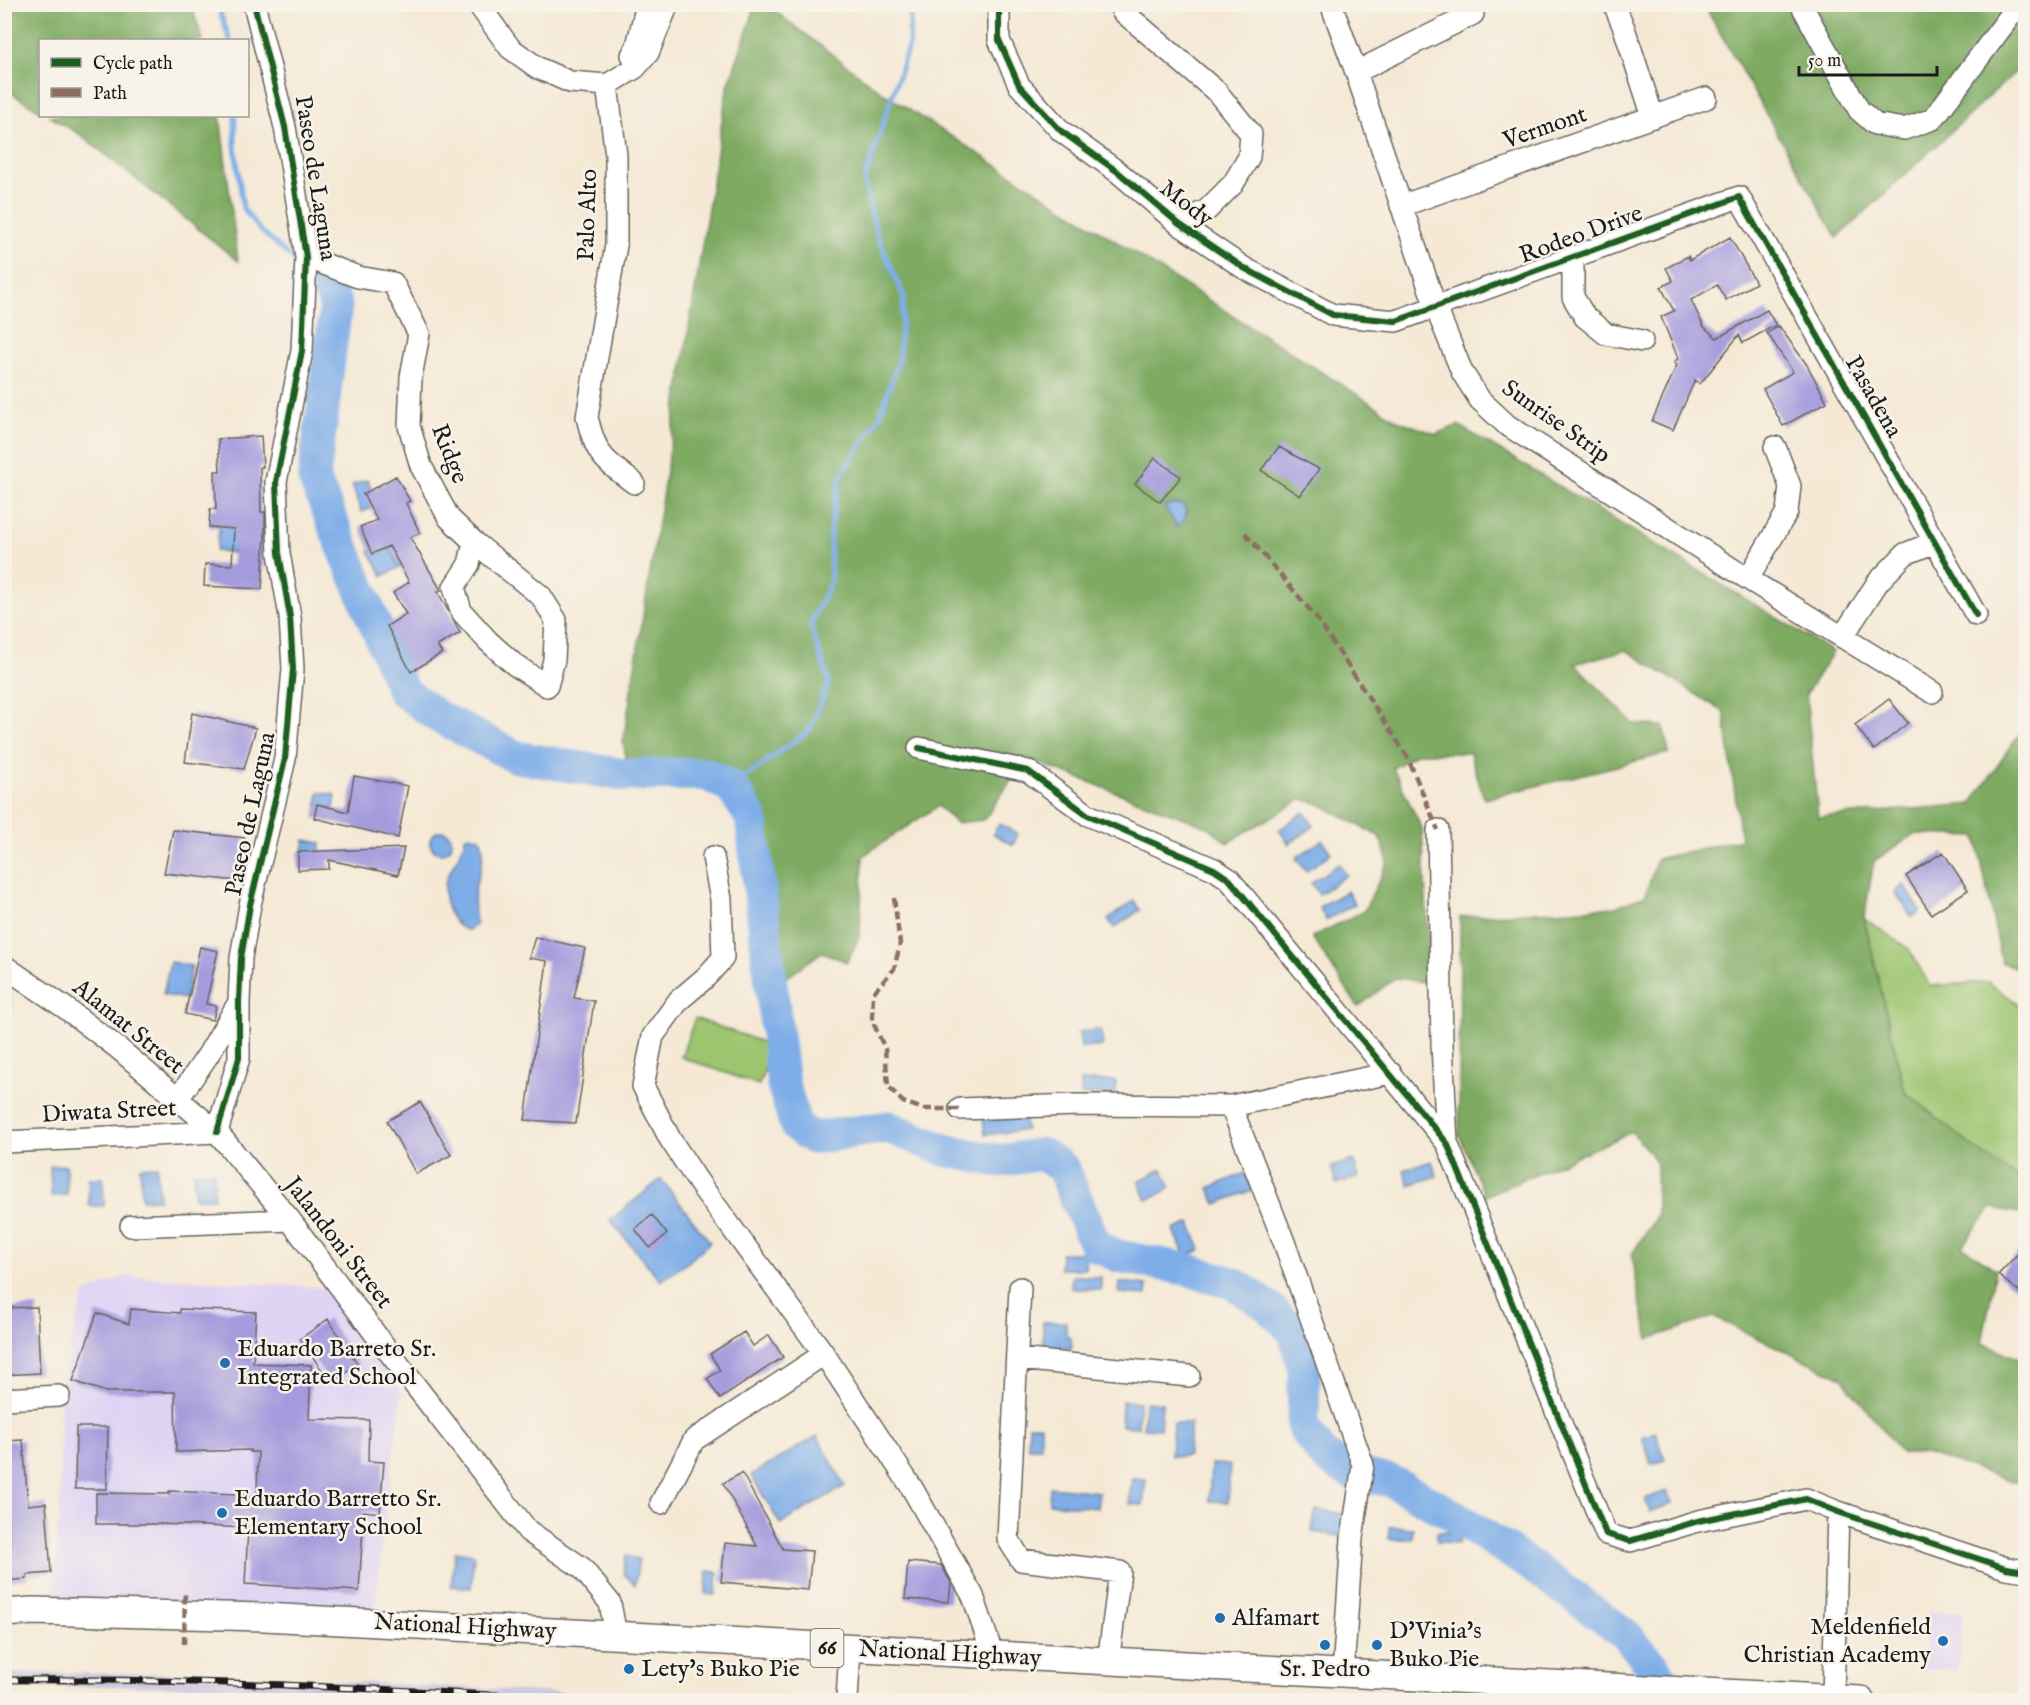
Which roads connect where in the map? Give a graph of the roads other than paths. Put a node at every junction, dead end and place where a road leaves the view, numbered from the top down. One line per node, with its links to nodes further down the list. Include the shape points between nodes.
1 (254, 4): 19 (street, Paseo de Laguna, via 285,127)
2 (478, 4): 13 (street, via 510,48 538,68 570,82)
3 (647, 4): 13 (street, via 637,45 628,63)
4 (668, 4): 13 (street, via 648,53 635,68)
5 (999, 4): 18 (street, Mody, via 999,40 1019,85 1061,131 1118,172)
6 (1122, 4): 18 (street, via 1122,11 1217,92 1251,134 1249,157 1233,184 1206,210)
7 (1331, 4): 12 (street, Sunrise Strip)
8 (1468, 4): 12 (street, via 1473,14)
9 (1614, 4): 15 (street)
10 (1801, 4): 11 (street, via 1859,110 1875,124 1904,129 1934,119)
11 (2015, 6)
12 (1356, 72): 17 (street, Sunrise Strip)
13 (607, 85): 24 (street, Palo Alto, via 616,156 616,244 587,417 592,438 604,460)
14 (1706, 98): 15 (street, Vermont)
15 (1653, 117): 17 (street, Vermont)
16 (1739, 197): 20 (street, Rodeo Drive); 26 (street, Pasadena)
17 (1401, 206): 21 (street, Sunrise Strip)
18 (1179, 224): 21 (street, Mody, via 1244,268 1333,315 1396,321)
19 (306, 257): 25 (street, Ridge, via 358,277 393,283 419,334 411,377 409,426 421,466 449,518); 35 (street, Paseo de Laguna, via 302,351 276,482 279,553 290,617 292,669 286,748 250,905)
20 (1573, 257): 21 (street, Rodeo Drive); 22 (street, via 1573,297 1584,317 1606,334)
21 (1436, 308): 27 (street, Sunrise Strip, via 1462,372 1480,400 1507,425)
22 (1642, 341)
23 (1775, 447): 27 (street, via 1790,486 1787,512)
24 (634, 483)
25 (474, 542): 25 (street, Ridge, via 541,596 556,620 554,660 547,686 515,665 461,611 454,587 469,564)
26 (1935, 542): 28 (street, Pasadena); 29 (street, via 1905,554 1891,568)
27 (1748, 579): 29 (street, Sunrise Strip)
28 (1976, 615)
29 (1843, 636): 30 (street, Sunrise Strip)
30 (1932, 692)
31 (919, 748): 36 (street, via 1028,771 1088,814 1229,879)
32 (1438, 830): 42 (street)
33 (713, 857): 46 (street, via 721,899 723,958 679,1000 653,1036 643,1086 670,1139 699,1183)
34 (4, 966): 37 (street, Alamat Street, via 64,1007)
35 (239, 1001): 37 (street, Paseo de Laguna); 40 (street, Paseo de Laguna, via 239,1058)
36 (1391, 1073): 38 (street); 42 (street)
37 (178, 1099): 40 (street, Alamat Street)
38 (1231, 1106): 39 (street); 59 (street, via 1284,1242 1362,1473 1352,1538)
39 (960, 1109)
40 (217, 1132): 41 (street, Diwata Street); 43 (street, Jalandoni Street)
41 (4, 1142)
42 (1447, 1143): 52 (street, via 1606,1534 1630,1541 1698,1521 1806,1499)
43 (290, 1220): 44 (street); 55 (street, Jalandoni Street, via 528,1531 582,1568 610,1603)
44 (131, 1226)
45 (1020, 1288): 47 (street)
46 (824, 1354): 51 (street, via 694,1440); 57 (street, via 912,1488 973,1596)
47 (1017, 1359): 48 (street); 58 (street, via 1008,1539 1021,1560 1120,1572)
48 (1190, 1376)
49 (58, 1396): 50 (street)
50 (4, 1399)
51 (661, 1503)
52 (1838, 1512): 53 (street); 61 (street)
53 (2025, 1571)
54 (4, 1613): 55 (main road, National Highway / 66, via 264,1617)
55 (616, 1635): 56 (main road, National Highway / 66)
56 (850, 1649): 57 (main road, National Highway / 66); 62 (street)
57 (993, 1656): 58 (main road, National Highway / 66)
58 (1108, 1662): 59 (main road, National Highway / 66)
59 (1343, 1674): 60 (main road, National Highway / 66)
60 (1618, 1694): 61 (main road, National Highway / 66, via 1648,1690)
61 (1846, 1700)
62 (847, 1701)

